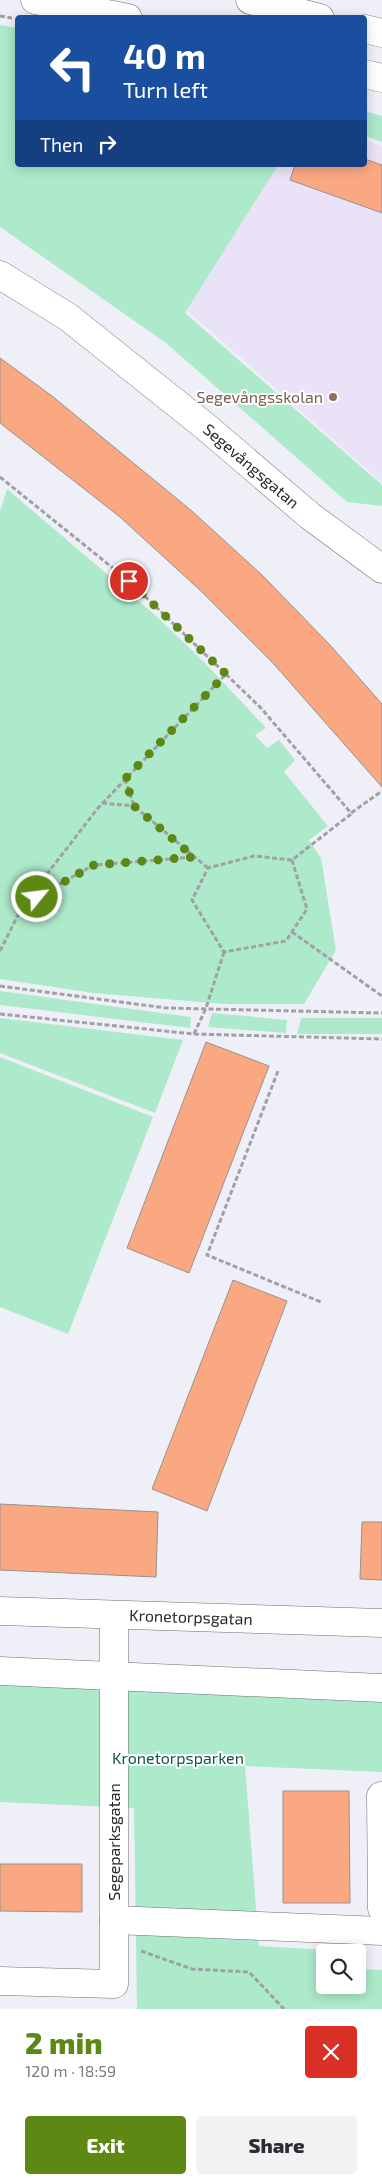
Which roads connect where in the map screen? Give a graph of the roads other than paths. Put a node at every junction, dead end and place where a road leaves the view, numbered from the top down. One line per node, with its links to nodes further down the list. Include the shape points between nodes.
1 (34, 0): 3 (street)
2 (250, 0): 4 (street)
3 (112, 15)
4 (308, 15)
5 (367, 29): 6 (street)
6 (382, 33)
7 (367, 74): 8 (street)
8 (382, 78)
9 (0, 275): 10 (street, Segevångsgatan, via 68,317 206,427 310,516)
10 (382, 569)
11 (0, 1611): 12 (street, Kronetorpsgatan)
12 (114, 1615): 13 (street, Kronetorpsgatan); 15 (street, Segeparksgatan)
13 (382, 1623)
14 (0, 1671): 15 (street)
15 (114, 1676): 16 (street); 19 (street, Segeparksgatan)
16 (382, 1688)
17 (381, 1796): 18 (street)
18 (382, 1908)
19 (114, 1920): 20 (street, Segeparksgatan); 21 (street, Segeparksgatan, via 114,1984)
20 (382, 1931)
21 (0, 1981)

